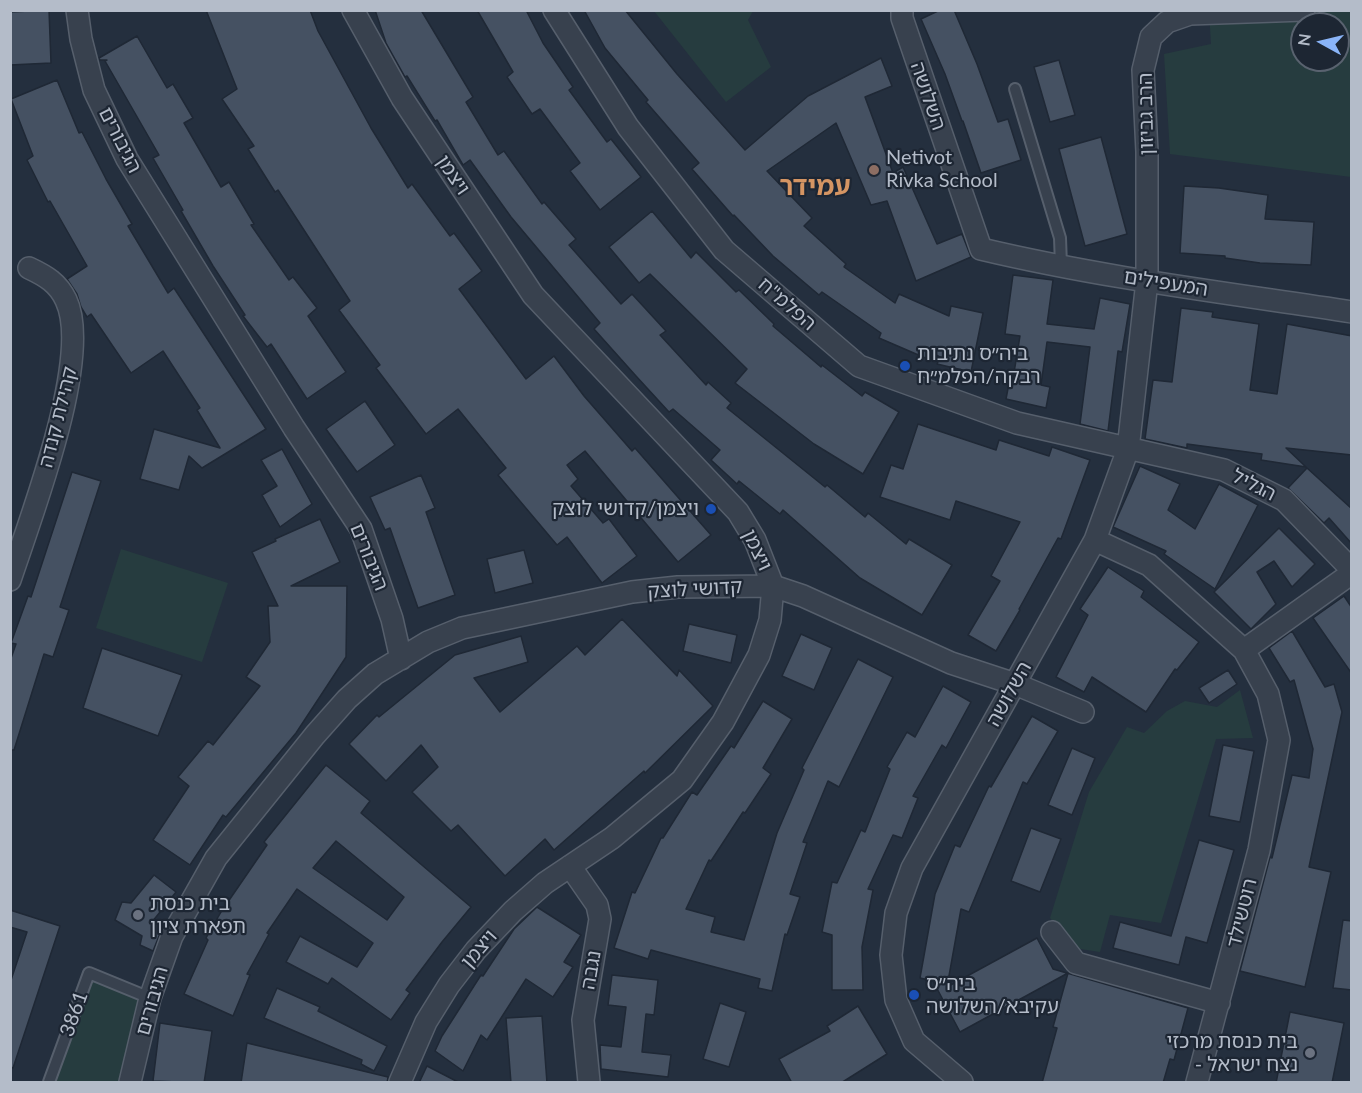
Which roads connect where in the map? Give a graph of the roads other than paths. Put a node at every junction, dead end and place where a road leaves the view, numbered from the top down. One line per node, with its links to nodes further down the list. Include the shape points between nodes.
1 (77, 10): 18 (street, הגיבורים, via 94,90 127,159 361,529 392,619)
2 (353, 10): 16 (street, ויצמן, via 402,98 533,295 738,512 755,540)
3 (554, 10): 12 (street, הפלמ"ח, via 628,127 724,250 860,366 1017,423)
4 (902, 10): 7 (street, השלושה)
5 (1304, 10): 10 (street, הרב גביזון, via 1190,14 1167,22 1151,38 1143,70)
6 (1015, 89): 8 (lane, via 1060,238)
7 (981, 249): 8 (street, המעפילים)
8 (1061, 265): 10 (street, המעפילים)
9 (29, 268): 15 (street, קהילת קנדה, via 47,276 68,303 73,352 57,435)
10 (1147, 281): 11 (street, המעפילים); 12 (street, השלושה)
11 (1352, 312)
12 (1128, 449): 13 (street, השלושה); 14 (street, הגליל, via 1224,470 1284,500)
13 (1095, 540): 17 (street, via 1149,565); 19 (street, השלושה)
14 (1352, 572): 17 (street, הגליל)
15 (10, 580)
16 (773, 586): 18 (street, קדושי לוצק, via 678,587 632,592 462,628); 19 (street, קדושי לוצק, via 951,663); 21 (street, ויצמן, via 770,620 759,655 723,722 682,780 620,832)
17 (1244, 650): 24 (street, רוטשילד, via 1268,694 1279,741 1259,850)
18 (401, 659): 23 (street, הגיבורים, via 375,674 347,699 216,858 172,936)
19 (1015, 684): 20 (street, קדושי לוצק); 29 (street, השלושה, via 912,868 896,913 891,955 896,1000 914,1041)
20 (1083, 712)
21 (570, 866): 27 (street, ויצמן, via 513,911 476,950 426,1022); 28 (street, נגבה, via 597,904 600,919 583,1020)
22 (1052, 932): 24 (street, via 1076,963)
23 (150, 998): 25 (lane, 3861, via 89,973); 26 (street, הגיבורים)
24 (1219, 1003): 30 (street, רוטשילד)
25 (49, 1083)
26 (130, 1083)
27 (400, 1083)
28 (589, 1083)
29 (962, 1083)
30 (1197, 1083)

